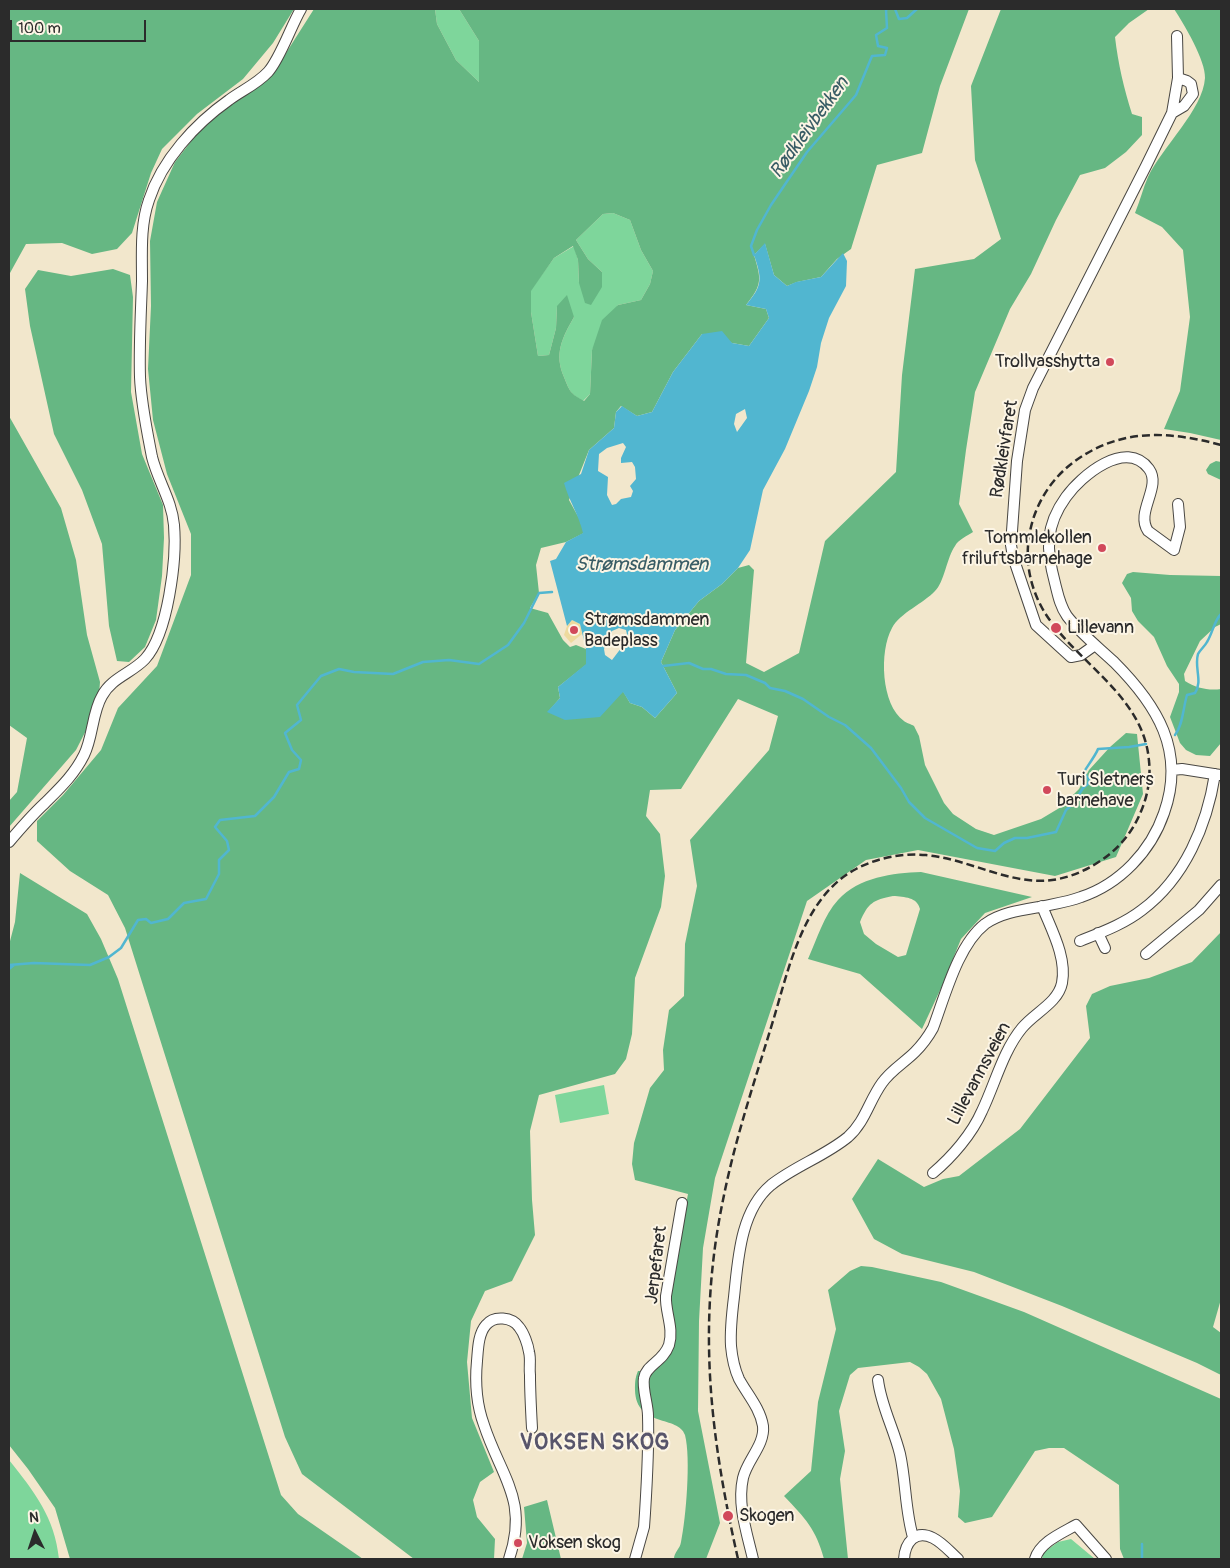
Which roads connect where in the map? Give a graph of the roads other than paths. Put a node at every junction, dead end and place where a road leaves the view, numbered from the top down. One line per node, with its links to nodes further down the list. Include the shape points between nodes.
1 (301, 9): 9 (street, via 272,67 193,132 168,163 149,199 142,242 140,378 153,461 173,516 174,556 167,605 150,653 102,696 92,736 74,772)
2 (1177, 36): 3 (street, Rødkleivfaret)
3 (1178, 78): 4 (street, Rødkleivfaret); 4 (street, Rødkleivfaret, via 1191,84 1193,94 1184,106)
4 (1172, 113): 6 (street, Rødkleivfaret, via 1033,388 1019,444 1011,545 1036,625 1070,657 1081,655)
5 (1178, 504): 6 (street, via 1180,527 1174,550 1146,528 1144,519 1152,475 1136,459 1123,458 1106,462 1080,480 1056,511 1049,532 1054,581 1064,612)
6 (1095, 645): 7 (street, via 1129,678 1153,709 1167,740)
7 (1172, 770): 8 (street); 11 (street, via 1168,800 1160,823 1134,863 1115,880 1090,894)
8 (1218, 774): 12 (street, via 1201,828 1172,882 1142,910)
9 (9, 842)
10 (1221, 885): 15 (street, via 1199,910)
11 (1042, 906): 16 (street, Lillevannsveien, via 1060,954 1061,989 1022,1027 978,1120); 23 (street, via 1002,916 977,931 963,951 933,1028 914,1053 883,1081 859,1125 837,1145 771,1186 762,1194 748,1218 740,1248 731,1344 739,1379 759,1411 763,1428 762,1437 743,1476 740,1494)
12 (1098, 933): 13 (street); 14 (street)
13 (1080, 941)
14 (1105, 948)
15 (1146, 954)
16 (933, 1173)
17 (682, 1203): 22 (street, Jerpefaret, via 665,1302 670,1340 665,1354 646,1370 644,1377 648,1417 645,1513)
18 (878, 1380): 20 (street, via 900,1456)
19 (532, 1428): 21 (street, via 529,1352 524,1336 515,1323 500,1318 492,1320 480,1336 476,1383 484,1427 514,1501 516,1518)
20 (914, 1537): 24 (street, via 904,1550); 25 (street, via 925,1535 933,1538)
21 (509, 1559)
22 (635, 1559)
23 (754, 1559)
24 (904, 1559)
25 (958, 1559)
26 (1035, 1559): 27 (street, via 1052,1539 1076,1524)
27 (1106, 1559)

